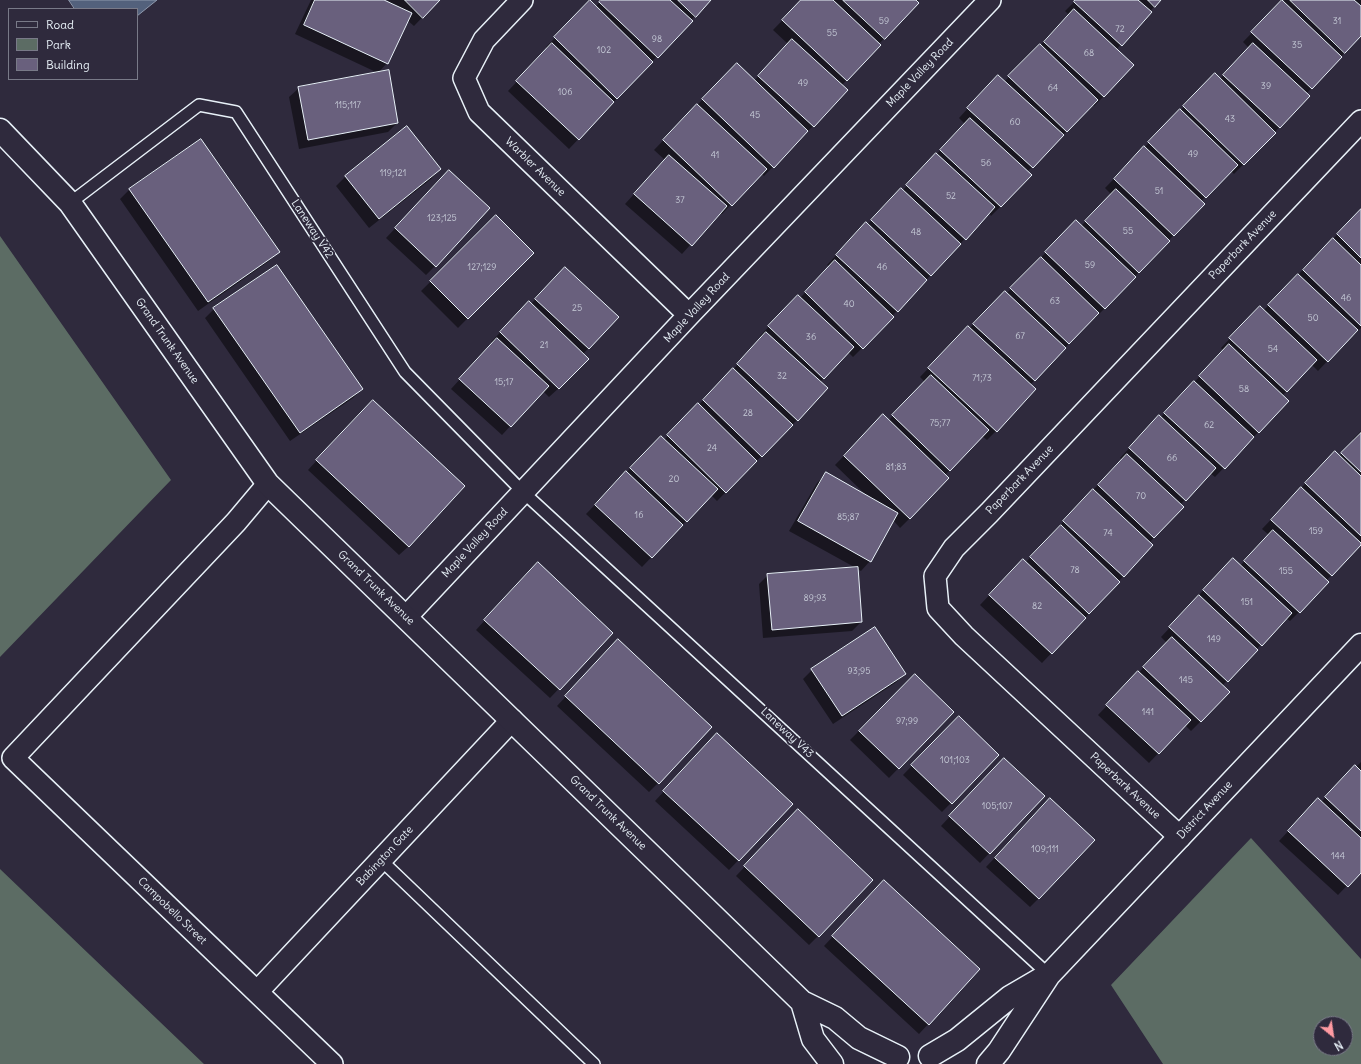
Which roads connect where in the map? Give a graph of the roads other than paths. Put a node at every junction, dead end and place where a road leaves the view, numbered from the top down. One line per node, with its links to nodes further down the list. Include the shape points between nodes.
1 (522, 0): 6 (street, Warbler Avenue, via 484,40 464,78 479,112)
2 (990, 0): 6 (street, Maple Valley Road)
3 (1361, 121): 12 (street, Paperbark Avenue, via 954,548 935,576 938,608 964,636)
4 (0, 130): 5 (street, Grand Trunk Avenue)
5 (70, 203): 7 (street, Grand Trunk Avenue); 8 (lane, Laneway V42, via 199,105 236,112 405,372)
6 (689, 315): 8 (street, Maple Valley Road)
7 (268, 484): 9 (street, Grand Trunk Avenue); 15 (street, Campobello Street, via 236,522 13,758)
8 (523, 492): 9 (street, Maple Valley Road); 14 (lane, Laneway V43)
9 (406, 616): 11 (street, Grand Trunk Avenue)
10 (1361, 645): 12 (street, District Avenue)
11 (512, 720): 13 (street, Babington Gate); 16 (street, Grand Trunk Avenue)
12 (1180, 837): 14 (street, District Avenue)
13 (381, 860): 15 (street, Babington Gate); 20 (lane)
14 (1049, 975): 18 (street, District Avenue, via 1010,997 957,1040); 22 (street, District Avenue, via 1000,1051)
15 (257, 992): 19 (street, Campobello Street)
16 (802, 1002): 17 (street, Grand Trunk Avenue, via 835,1018); 21 (street, Grand Trunk Avenue, via 814,1039)
17 (891, 1060): 18 (street, via 914,1054)
18 (939, 1060)
19 (332, 1064)
20 (594, 1064)
21 (832, 1064)
22 (988, 1064)

